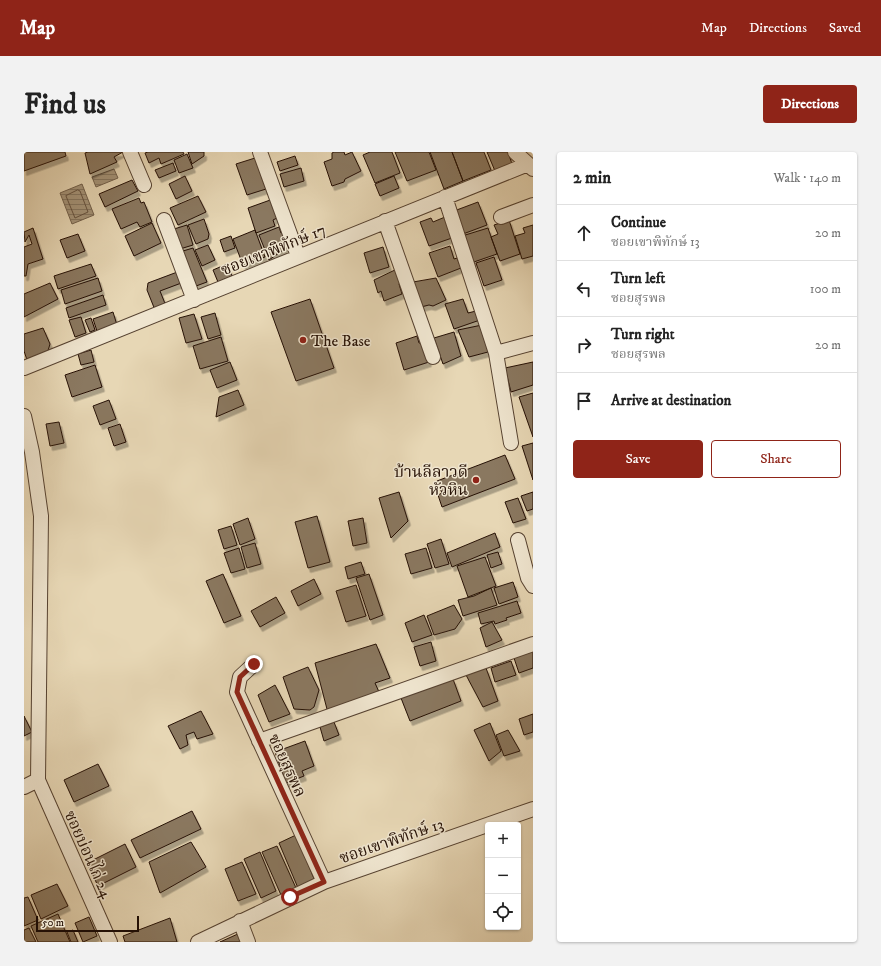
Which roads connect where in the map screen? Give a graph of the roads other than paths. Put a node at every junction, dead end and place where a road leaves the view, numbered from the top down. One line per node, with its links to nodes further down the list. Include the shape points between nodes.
1 (130, 152): 5 (street)
2 (260, 152): 11 (street)
3 (516, 152): 4 (street)
4 (530, 167): 6 (street, ซอยเขาพิทักษ์ 17)
5 (144, 185)
6 (445, 197): 10 (street, ซอยเขาพิทักษ์ 17); 14 (street)
7 (533, 205): 8 (street)
8 (501, 217)
9 (164, 220): 12 (street)
10 (385, 222): 11 (street, ซอยเขาพิทักษ์ 17); 15 (street)
11 (298, 256): 12 (street, ซอยเขาพิทักษ์ 17)
12 (194, 300): 16 (street, ซอยเขาพิทักษ์ 17)
13 (533, 343): 14 (street)
14 (496, 353): 18 (street)
15 (433, 357)
16 (24, 368)
17 (24, 416): 24 (street, via 41,516)
18 (511, 443)
19 (518, 540): 20 (street, via 528,578)
20 (533, 586)
21 (533, 644): 23 (street)
22 (254, 664): 23 (street, ซอยสุรพล, via 240,677 237,692)
23 (259, 741): 27 (street, ซอยสุรพล)
24 (38, 780): 25 (street); 29 (street, ซอยบ่อนไก่ 24)
25 (24, 787)
26 (533, 809): 27 (street, ซอยเขาพิทักษ์ 13)
27 (324, 882): 28 (street, ซอยเขาพิทักษ์ 13)
28 (240, 921): 30 (street, ซอยเขาพิทักษ์ 13); 31 (street)
29 (110, 942)
30 (198, 942)
31 (248, 942)

